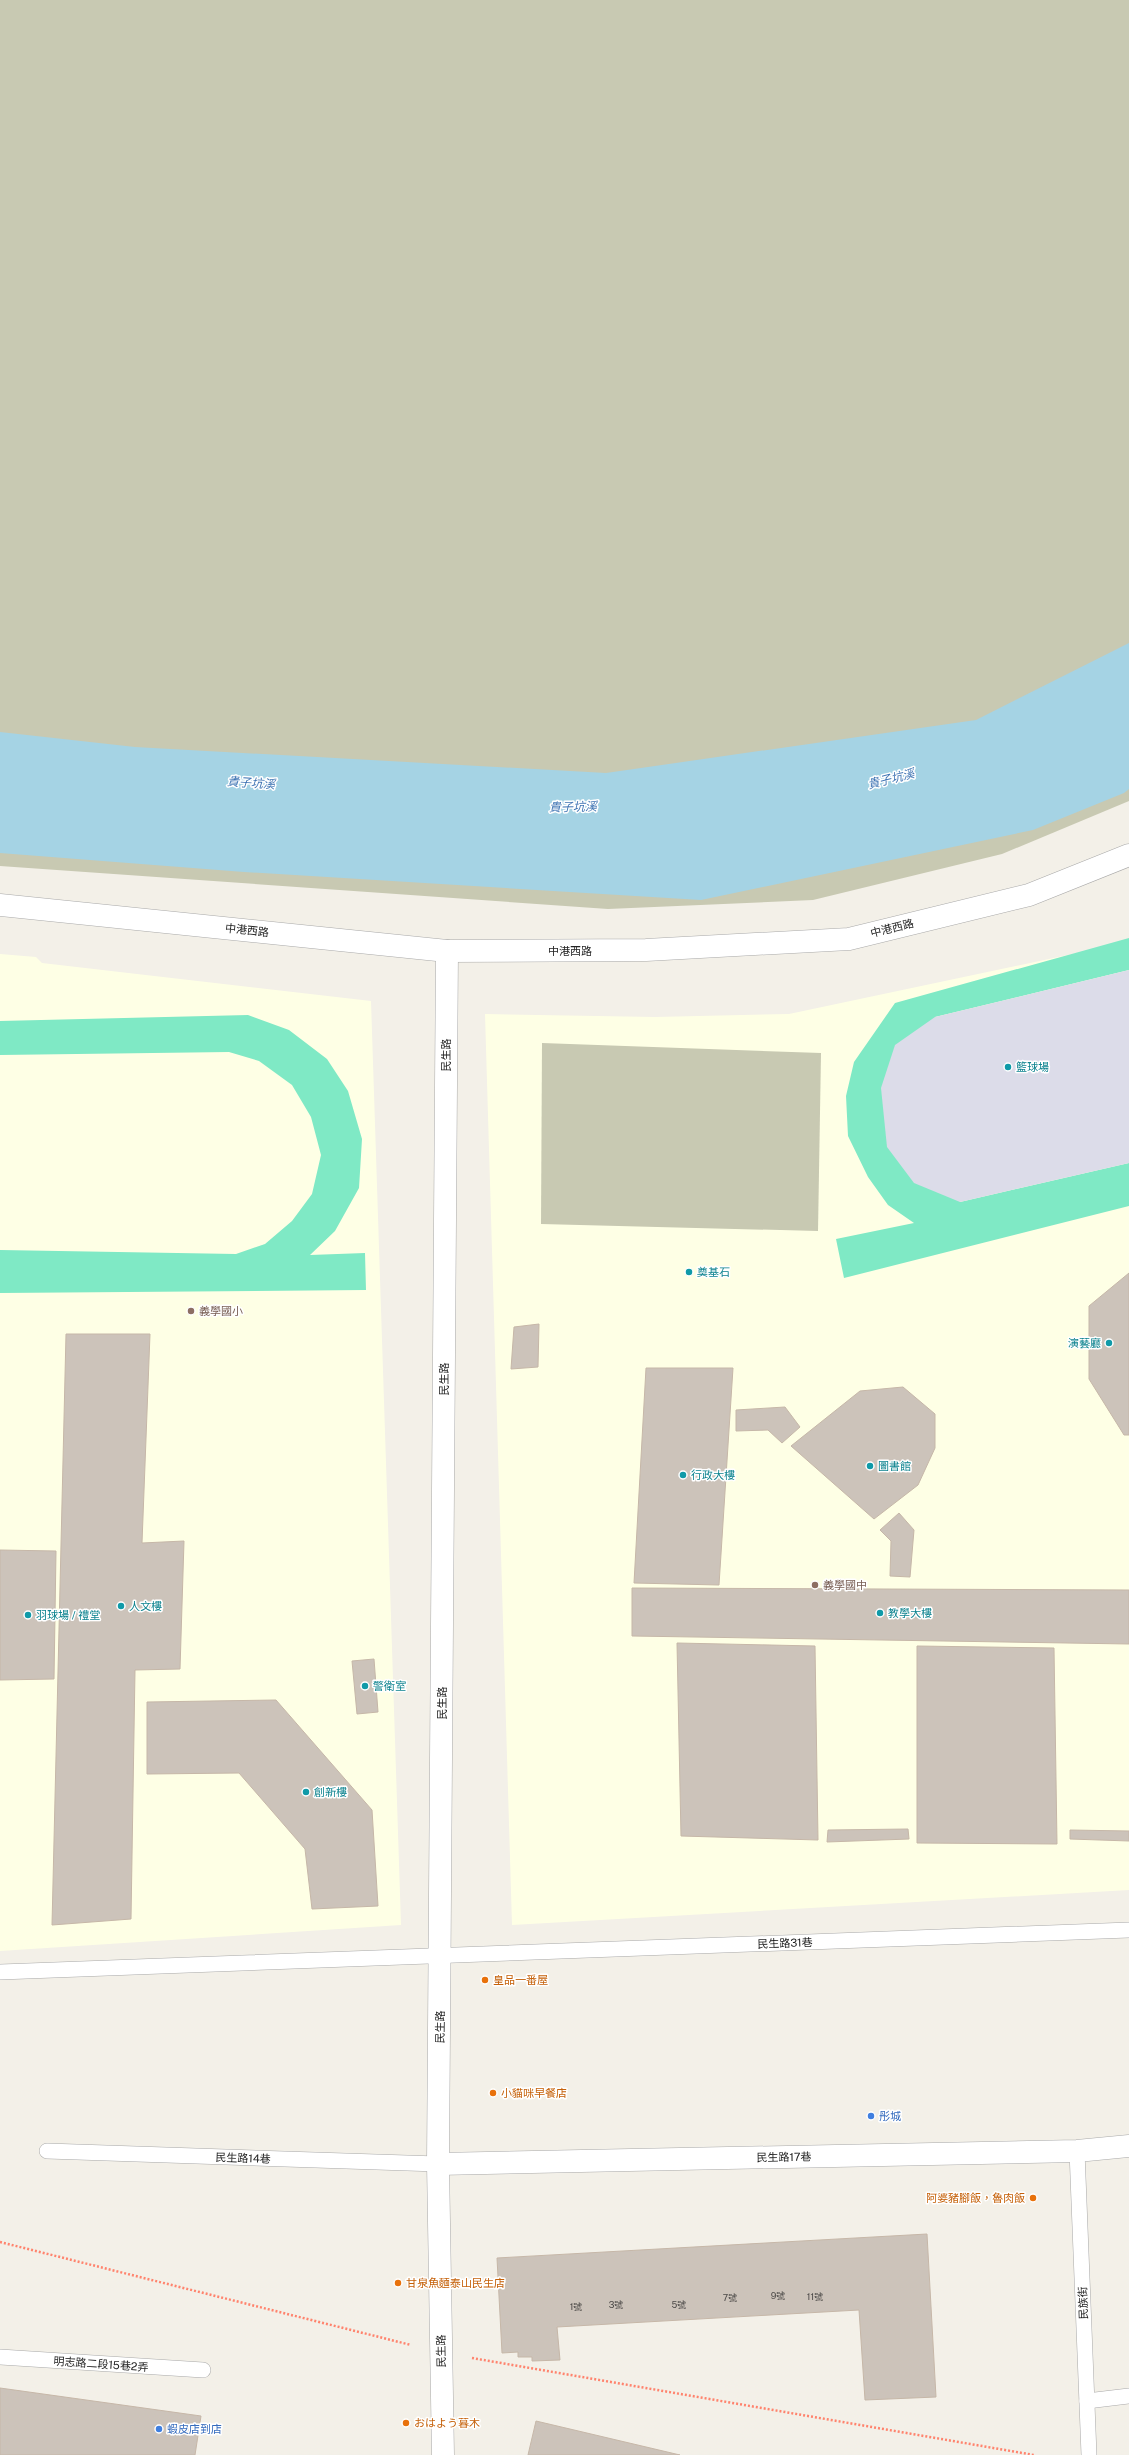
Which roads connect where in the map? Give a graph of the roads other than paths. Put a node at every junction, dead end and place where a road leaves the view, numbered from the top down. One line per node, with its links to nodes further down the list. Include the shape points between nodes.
1 (1129, 855): 3 (street, 中港西路, via 1029,895 849,939 646,950)
2 (0, 905): 3 (street, 中港西路)
3 (447, 951): 5 (street, 民生路)
4 (1129, 1930): 5 (lane, 民生路31巷)
5 (441, 1955): 6 (lane, 民生路31巷); 10 (street, 民生路)
6 (0, 1972)
7 (1129, 2146): 9 (street, 民生路17巷)
8 (48, 2151): 10 (lane, 民生路14巷)
9 (1077, 2151): 10 (street, 民生路17巷); 14 (lane, 民族街)
10 (438, 2164): 15 (street, 民生路)
11 (0, 2357): 12 (lane, 明志路二段15巷2弄)
12 (203, 2370)
13 (1129, 2396): 14 (lane)
14 (1087, 2401): 16 (lane, 民族街)
15 (443, 2455)
16 (1089, 2455)

